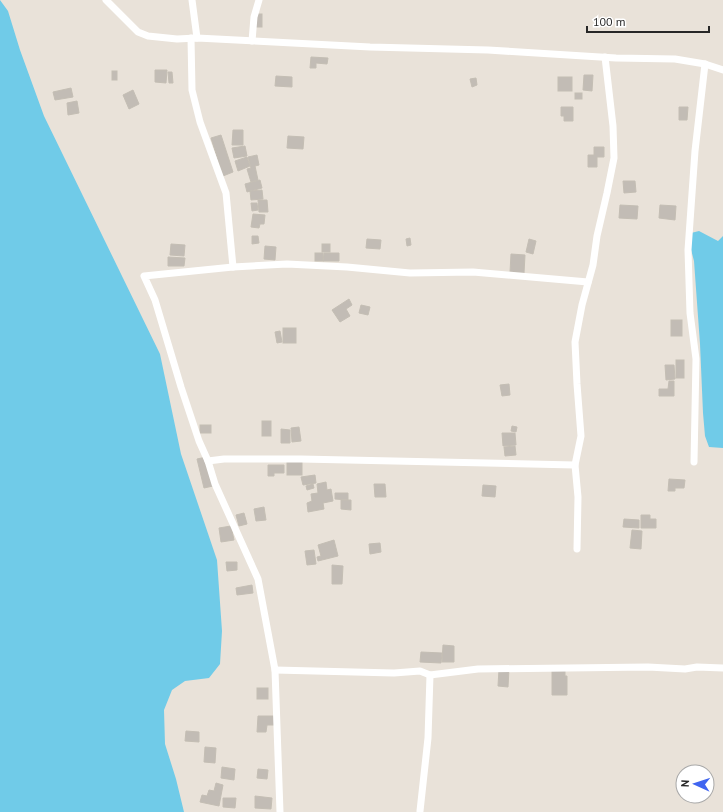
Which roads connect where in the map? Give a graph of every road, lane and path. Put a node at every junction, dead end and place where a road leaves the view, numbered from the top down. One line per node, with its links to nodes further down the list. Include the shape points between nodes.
1 (106, 0): 4 (street, via 138,32 148,36)
2 (192, 0): 4 (street)
3 (259, 0): 5 (street, via 254,17)
4 (194, 38): 5 (street); 9 (street, via 192,90 200,122 226,193)
5 (252, 41): 6 (street)
6 (605, 57): 7 (street, via 675,59); 10 (street, via 614,126 614,158)
7 (705, 64): 8 (street); 12 (street, via 695,151 688,250 690,313 696,359)
8 (723, 70)
9 (233, 267): 10 (street, via 287,264 410,273 473,272); 11 (street, via 144,276 155,300 181,387)
10 (588, 282): 13 (street, via 575,342 581,436)
11 (208, 461): 13 (street, via 300,459); 16 (street, via 215,484 258,579)
12 (694, 462)
13 (575, 465): 14 (street, via 578,497)
14 (577, 549)
15 (723, 668): 17 (street, via 478,668)
16 (275, 670): 17 (street, via 394,673 420,671); 19 (street)
17 (430, 674): 18 (street, via 428,738)
18 (420, 811)
19 (280, 812)

